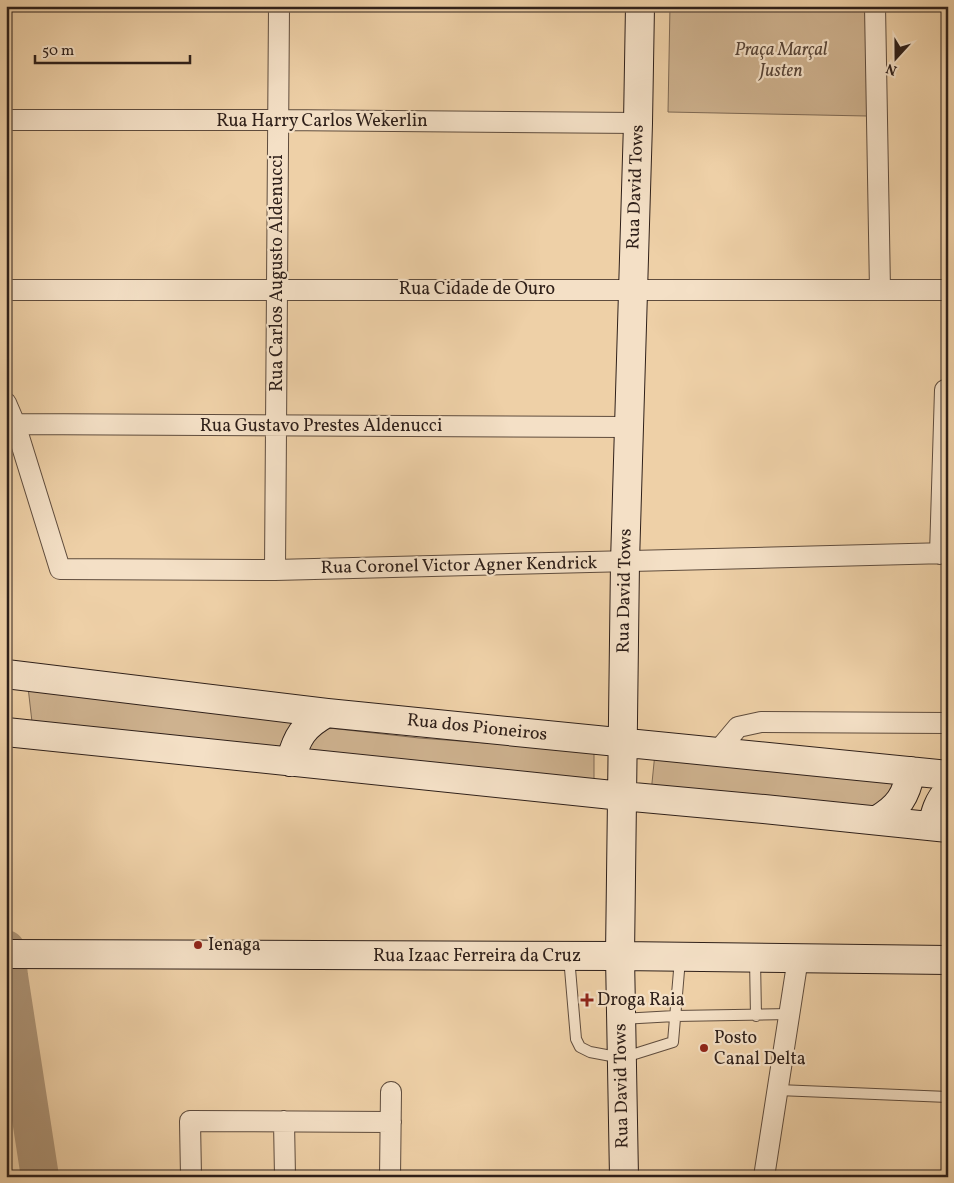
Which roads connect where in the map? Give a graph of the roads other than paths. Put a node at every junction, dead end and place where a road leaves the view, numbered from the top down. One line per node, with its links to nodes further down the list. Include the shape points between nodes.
1 (279, 6): 5 (street, Rua Carlos Augusto Aldenucci)
2 (640, 6): 6 (main road, Rua David Tows)
3 (875, 6): 10 (street)
4 (6, 120): 5 (street, Rua Harry Carlos Wekerlin)
5 (278, 120): 6 (street, Rua Harry Carlos Wekerlin); 9 (street, Rua Carlos Augusto Aldenucci)
6 (638, 123): 7 (main road, Rua David Tows)
7 (633, 289): 9 (street, Rua Cidade de Ouro); 10 (street, Rua Cidade de Ouro); 16 (main road, Rua David Tows)
8 (6, 290): 9 (street, Rua Cidade de Ouro)
9 (276, 290): 15 (street, Rua Carlos Augusto Aldenucci)
10 (880, 290): 11 (street, Rua Cidade de Ouro)
11 (948, 290)
12 (945, 390): 17 (street)
13 (6, 404): 14 (street)
14 (15, 424): 15 (street, Rua Gustavo Prestes Aldenucci); 19 (street, Rua Coronel Victor Agner Kendrick, via 60,569)
15 (277, 425): 16 (street, Rua Gustavo Prestes Aldenucci); 19 (street, Rua Carlos Augusto Aldenucci)
16 (628, 427): 18 (main road, Rua David Tows)
17 (944, 554): 18 (street, Rua Coronel Victor Agner Kendrick)
18 (624, 562): 19 (street, Rua Coronel Victor Agner Kendrick); 24 (main road, Rua David Tows)
19 (275, 570)
20 (15, 675): 21 (main road, Rua dos Pioneiros)
21 (326, 714): 24 (main road, Rua dos Pioneiros); 26 (main road, via 302,731)
22 (948, 723): 25 (street, via 761,722 738,727)
23 (18, 734): 26 (main road)
24 (623, 743): 25 (main road, Rua dos Pioneiros); 30 (main road, Rua David Tows)
25 (717, 752): 27 (main road, Rua dos Pioneiros)
26 (290, 762): 30 (main road)
27 (911, 771): 28 (main road, Rua dos Pioneiros); 31 (main road, via 901,801)
28 (948, 775)
29 (948, 791): 32 (main road, via 935,810)
30 (622, 796): 31 (main road); 35 (main road, Rua David Tows)
31 (877, 820): 32 (main road)
32 (940, 827)
33 (6, 954): 34 (main road, Rua Izaac Ferreira da Cruz)
34 (568, 956): 35 (main road, Rua Izaac Ferreira da Cruz); 44 (lane, via 576,1039 580,1047)
35 (620, 956): 36 (main road, Rua Izaac Ferreira da Cruz); 43 (main road, Rua David Tows)
36 (680, 958): 37 (main road, Rua Izaac Ferreira da Cruz); 41 (lane)
37 (755, 958): 38 (main road, Rua Izaac Ferreira da Cruz); 42 (lane)
38 (798, 958): 39 (main road, Rua Izaac Ferreira da Cruz); 40 (street)
39 (948, 960)
40 (790, 1014): 42 (lane); 45 (street)
41 (675, 1016): 42 (lane); 43 (lane); 44 (lane, via 673,1042)
42 (756, 1016)
43 (621, 1019): 44 (main road, Rua David Tows)
44 (622, 1058): 53 (main road, Rua David Tows)
45 (778, 1090): 47 (lane); 54 (street)
46 (391, 1092): 49 (street)
47 (948, 1097)
48 (284, 1121): 49 (street); 50 (street, via 190,1121); 51 (street)
49 (391, 1122): 52 (street)
50 (191, 1177)
51 (285, 1177)
52 (390, 1177)
53 (624, 1177)
54 (764, 1177)

